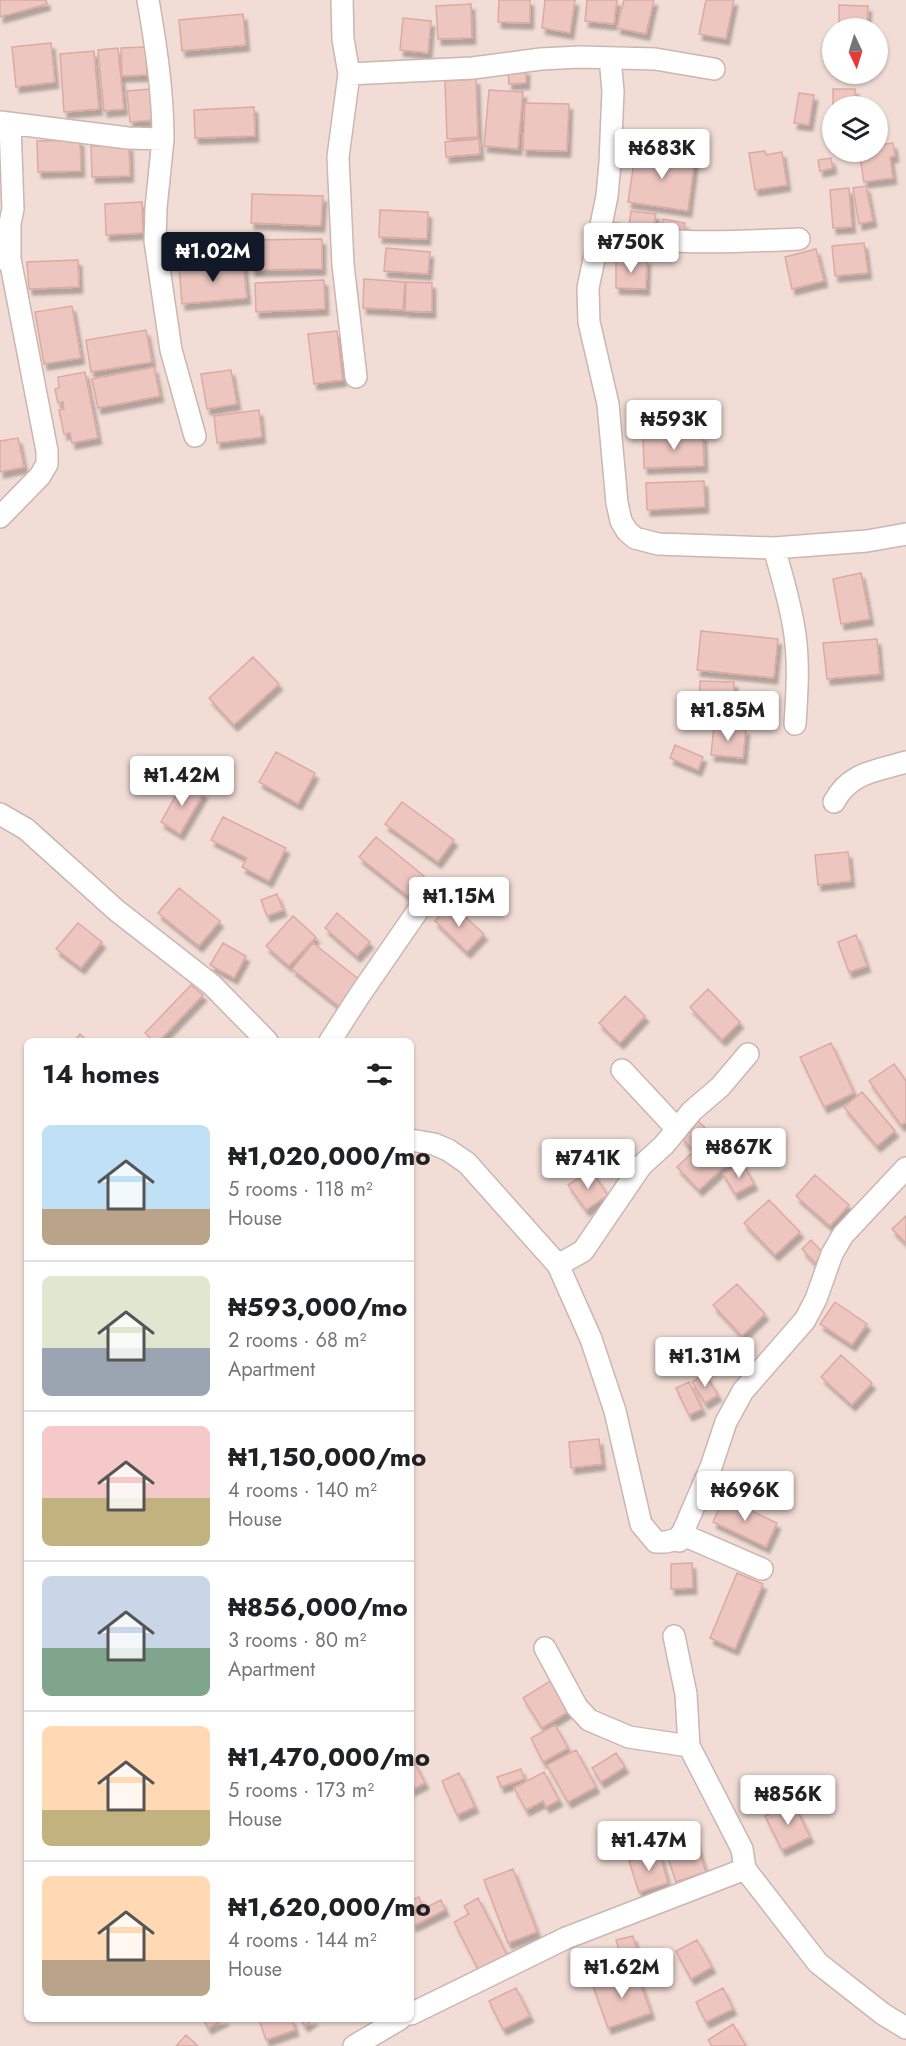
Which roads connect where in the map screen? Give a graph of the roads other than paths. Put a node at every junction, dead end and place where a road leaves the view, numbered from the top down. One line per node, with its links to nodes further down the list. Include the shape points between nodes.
1 (148, 0): 7 (street)
2 (342, 0): 5 (street)
3 (610, 58): 4 (street, via 656,59); 5 (street, via 541,59 473,68); 8 (street, via 612,134)
4 (714, 69)
5 (349, 74): 11 (street, via 338,157 343,265)
6 (5, 123): 7 (street); 10 (street, via 13,209)
7 (163, 139): 12 (street, via 154,241 171,350)
8 (600, 231): 9 (street, via 688,241); 15 (street, via 588,288 589,322 608,404 621,522 634,538 658,544)
9 (799, 239)
10 (5, 259): 13 (street, via 47,464)
11 (356, 377)
12 (195, 436)
13 (0, 518)
14 (906, 534): 15 (street)
15 (774, 548): 16 (street, via 795,635)
16 (795, 724)
17 (906, 762): 18 (street, via 853,779 843,786)
18 (834, 802)
19 (0, 814): 21 (street, via 26,830 116,910 212,986)
20 (432, 890): 22 (street)
21 (264, 1038)
22 (332, 1038)
23 (748, 1054): 25 (street)
24 (622, 1070): 25 (street)
25 (677, 1129): 28 (street, via 641,1166 583,1251)
26 (414, 1141): 28 (street, via 434,1144 467,1163)
27 (906, 1168): 29 (street, via 843,1235 805,1320 743,1391 726,1422)
28 (558, 1265): 29 (street, via 591,1339 615,1411 641,1524 656,1542 679,1541)
29 (681, 1534): 30 (street)
30 (762, 1569)
31 (674, 1636): 33 (street, via 686,1694)
32 (544, 1648): 33 (street, via 577,1707 589,1720 629,1737)
33 (689, 1746): 34 (street, via 742,1850)
34 (745, 1869): 35 (street, via 566,1938); 37 (street, via 818,1963)
35 (414, 2013)
36 (395, 2022): 38 (street)
37 (906, 2028)
38 (354, 2046)

